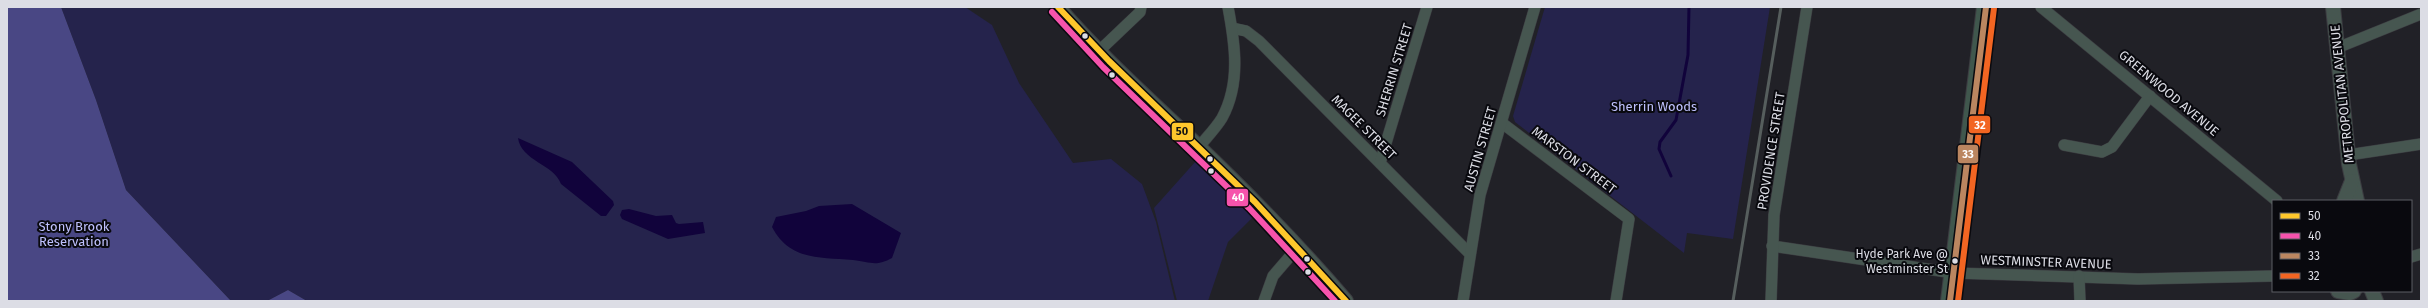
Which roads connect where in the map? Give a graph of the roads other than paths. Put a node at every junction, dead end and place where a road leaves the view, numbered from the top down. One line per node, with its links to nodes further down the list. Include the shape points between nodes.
1 (1058, 7): 13 (street)
2 (1141, 7): 13 (street, via 1140,12)
3 (1228, 7): 11 (street)
4 (1427, 7): 20 (street, SHERRIN STREET)
5 (1535, 7): 15 (street, AUSTIN STREET)
6 (1807, 7): 25 (street, PROVIDENCE STREET, via 1774,215)
7 (1986, 7): 28 (main road)
8 (2042, 7): 14 (street, GREENWOOD AVENUE)
9 (2333, 7): 12 (street, METROPOLITAN AVENUE)
10 (2421, 14): 12 (street)
11 (1232, 28): 18 (street, via 1236,66 1230,101 1221,119); 20 (street, MAGEE STREET, via 1246,31 1259,41)
12 (2338, 48): 19 (street, METROPOLITAN AVENUE)
13 (1098, 52): 18 (street)
14 (2150, 96): 17 (street, via 2112,147 2102,152); 22 (street, GREENWOOD AVENUE)
15 (1502, 124): 27 (street, AUSTIN STREET, via 1480,195); 34 (street, MARSTON STREET, via 1629,219)
16 (2421, 144): 19 (street)
17 (2064, 145)
18 (1199, 147): 26 (street)
19 (2348, 155): 21 (street, METROPOLITAN AVENUE)
20 (1380, 163): 27 (street, MAGEE STREET)
21 (2352, 181): 23 (street, METROPOLITAN AVENUE); 24 (street, METROPOLITAN AVENUE)
22 (2277, 200)
23 (2344, 200)
24 (2357, 200)
25 (1772, 246): 28 (street, WESTMINSTER AVENUE); 35 (street, PROVIDENCE STREET)
26 (1298, 248): 31 (street, via 1273,276); 32 (street)
27 (1470, 254): 33 (street, AUSTIN STREET)
28 (1954, 273): 29 (street, WESTMINSTER AVENUE); 36 (main road)
29 (2079, 276): 30 (street, WESTMINSTER AVENUE, via 2138,279); 37 (street)
30 (2272, 276)
31 (1264, 301)
32 (1346, 301)
33 (1463, 301)
34 (1616, 301)
35 (1771, 301)
36 (1950, 301)
37 (2080, 301)

